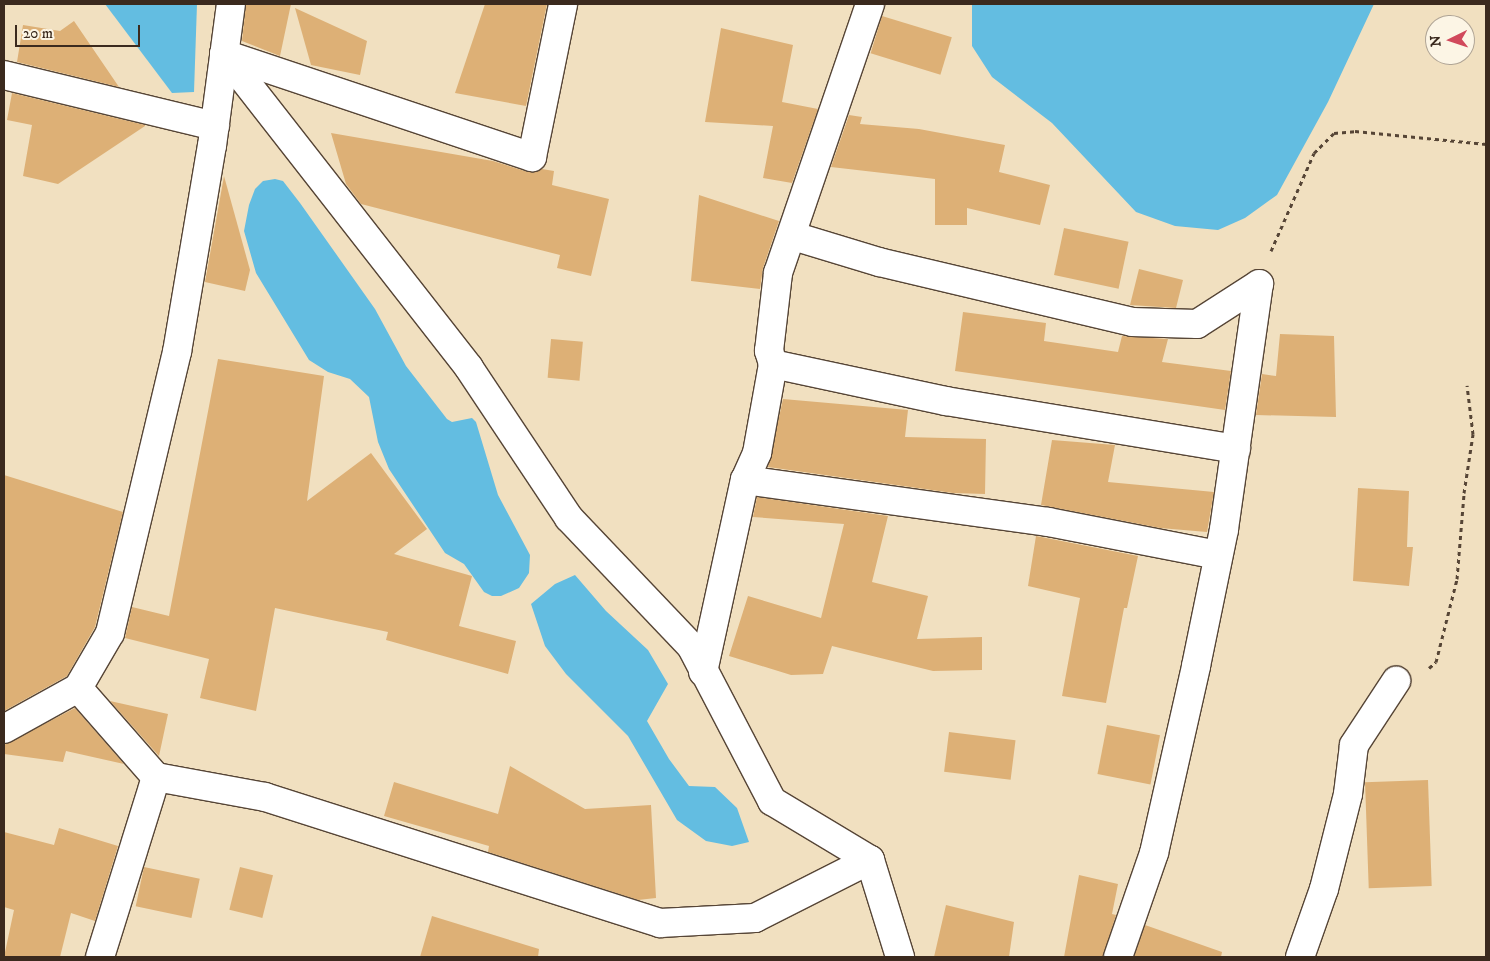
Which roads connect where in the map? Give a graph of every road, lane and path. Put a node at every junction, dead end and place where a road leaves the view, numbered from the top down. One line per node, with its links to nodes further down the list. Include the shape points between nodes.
1 (232, 4): 4 (street)
2 (563, 4): 4 (street, via 532,157)
3 (870, 4): 8 (street)
4 (224, 54): 6 (street); 15 (street, via 470,368 569,518 690,646)
5 (4, 75): 6 (street)
6 (215, 126): 17 (street, via 176,352 112,623)
7 (1486, 144): 9 (path, via 1355,131 1334,133 1314,153 1284,216)
8 (793, 236): 9 (street, via 879,262 1132,322 1197,324); 10 (street, via 778,273 769,351)
9 (1258, 284): 12 (street)
10 (773, 364): 12 (street, via 946,400); 13 (street, via 757,453)
11 (1467, 384): 16 (path, via 1473,434 1456,579 1436,662 1426,671)
12 (1236, 449): 14 (street)
13 (746, 480): 14 (street, via 1048,522); 15 (street)
14 (1217, 554): 23 (street, via 1154,853)
15 (703, 672): 20 (street, via 772,801)
16 (1396, 681): 24 (street, via 1354,745 1348,794 1324,889)
17 (78, 688): 18 (street); 19 (street)
18 (4, 728)
19 (156, 778): 20 (street, via 265,797 660,924 755,918); 21 (street)
20 (870, 860): 22 (street)
21 (100, 957)
22 (900, 957)
23 (1118, 957)
24 (1300, 957)

